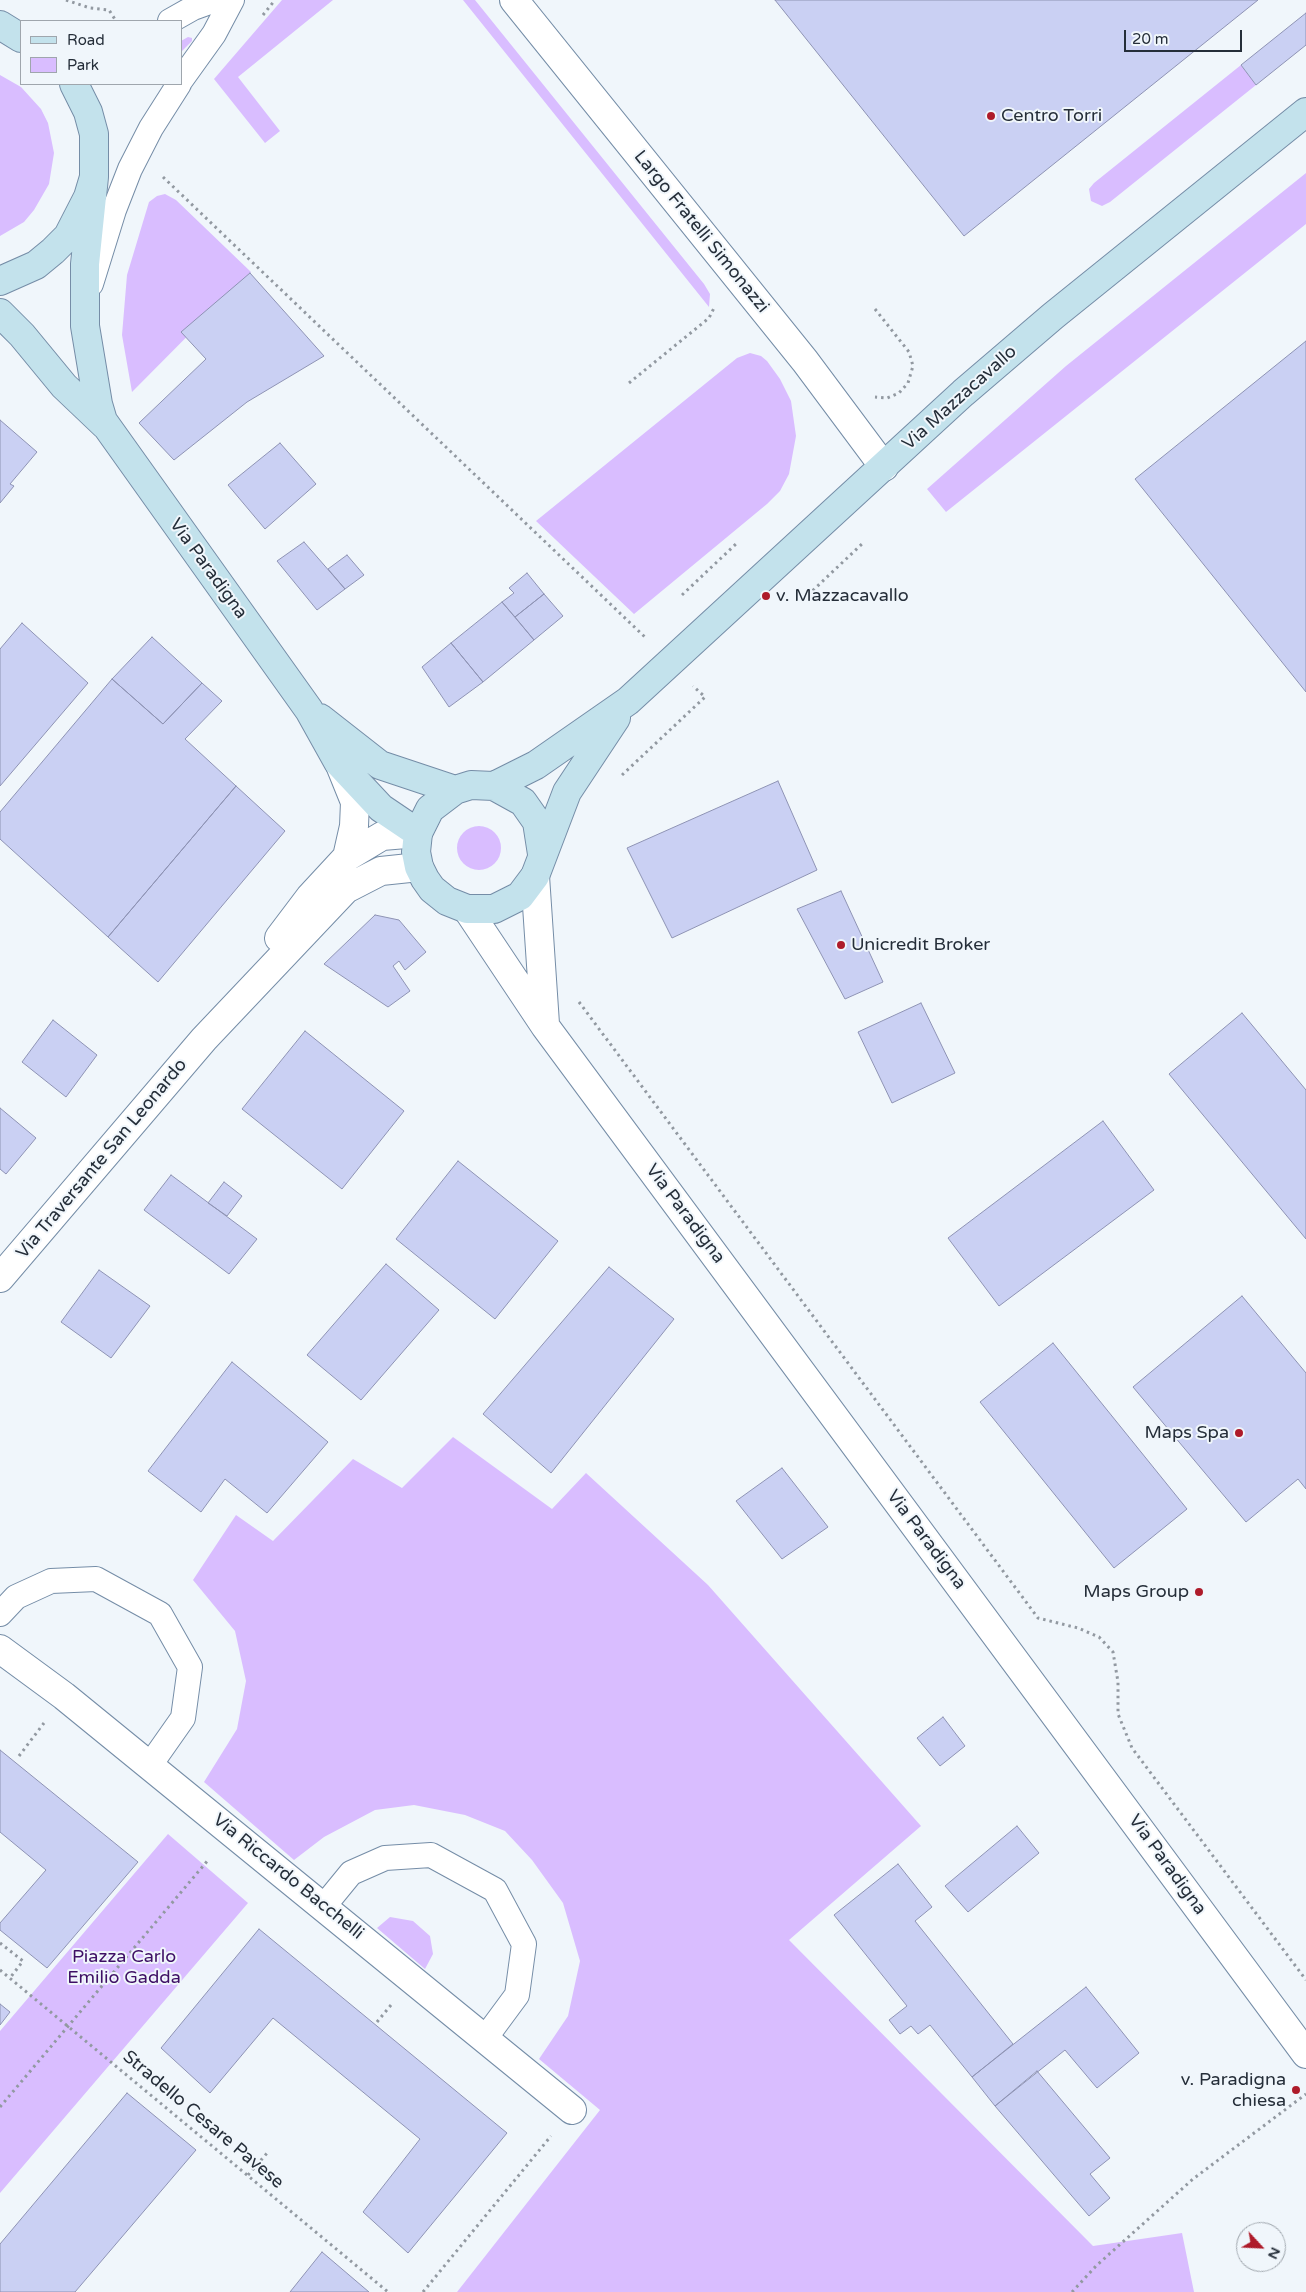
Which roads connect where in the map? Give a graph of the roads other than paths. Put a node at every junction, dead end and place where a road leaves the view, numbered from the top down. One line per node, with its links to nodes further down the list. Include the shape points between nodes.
1 (215, 0): 4 (lane)
2 (232, 0): 5 (lane, via 214,34)
3 (514, 0): 14 (street, Largo Fratelli Simonazzi, via 805,361)
4 (172, 20)
5 (182, 79)
6 (74, 85): 9 (street, Via Paradigna, via 88,112 94,134)
7 (178, 85): 12 (lane, via 130,169 106,234)
8 (1306, 112): 14 (street, Via Mazzacavallo, via 1053,316 963,393)
9 (94, 176): 10 (street, Via Paradigna, via 88,198 68,236 36,265); 12 (street, Via Paradigna, via 86,242)
10 (0, 280)
11 (0, 312): 13 (street, Via Paradigna, via 64,386)
12 (85, 315): 13 (street, Via Paradigna, via 98,404)
13 (108, 428): 16 (street, Via Paradigna)
14 (884, 467): 15 (street, Via Mazzacavallo)
15 (628, 701): 18 (street, Via Mazzacavallo, via 536,765); 22 (street, Via Mazzacavallo, via 566,792)
16 (309, 710): 17 (street, Via Paradigna); 19 (street, Via Paradigna, via 380,765)
17 (338, 762): 20 (street, Via Paradigna, via 381,808); 21 (street, Via Paradigna, via 355,802)
18 (494, 786): 19 (street, Via Paradigna, via 471,785); 22 (street, Via Paradigna, via 523,802 537,822)
19 (455, 790): 20 (street, Via Paradigna, via 430,809)
20 (418, 833): 21 (street, Via Traversante San Leonardo, via 382,836); 23 (street, Via Paradigna, via 416,852)
21 (347, 857): 26 (street, Via Traversante San Leonardo, via 310,897)
22 (539, 865): 24 (street, Via Paradigna, via 520,896 494,909); 25 (street, Via Paradigna)
23 (419, 867): 24 (street, Via Paradigna, via 432,889 447,902); 26 (street, Via Traversante San Leonardo, via 381,871 346,889)
24 (467, 909): 25 (street, Via Paradigna)
25 (545, 1026): 33 (street, Via Paradigna)
26 (204, 1039): 27 (street, Via Traversante San Leonardo)
27 (0, 1278)
28 (0, 1614): 30 (lane, via 16,1597 51,1581 96,1578 160,1614 190,1668 183,1718)
29 (0, 1649): 30 (street, Via Riccardo Bacchelli)
30 (150, 1765): 31 (street, Via Riccardo Bacchelli)
31 (324, 1906): 32 (street, Via Riccardo Bacchelli); 32 (lane, via 351,1873 385,1858 431,1855 495,1890 524,1944 517,1995)
32 (486, 2037): 34 (street, Via Riccardo Bacchelli)
33 (1306, 2054)
34 (572, 2110)

